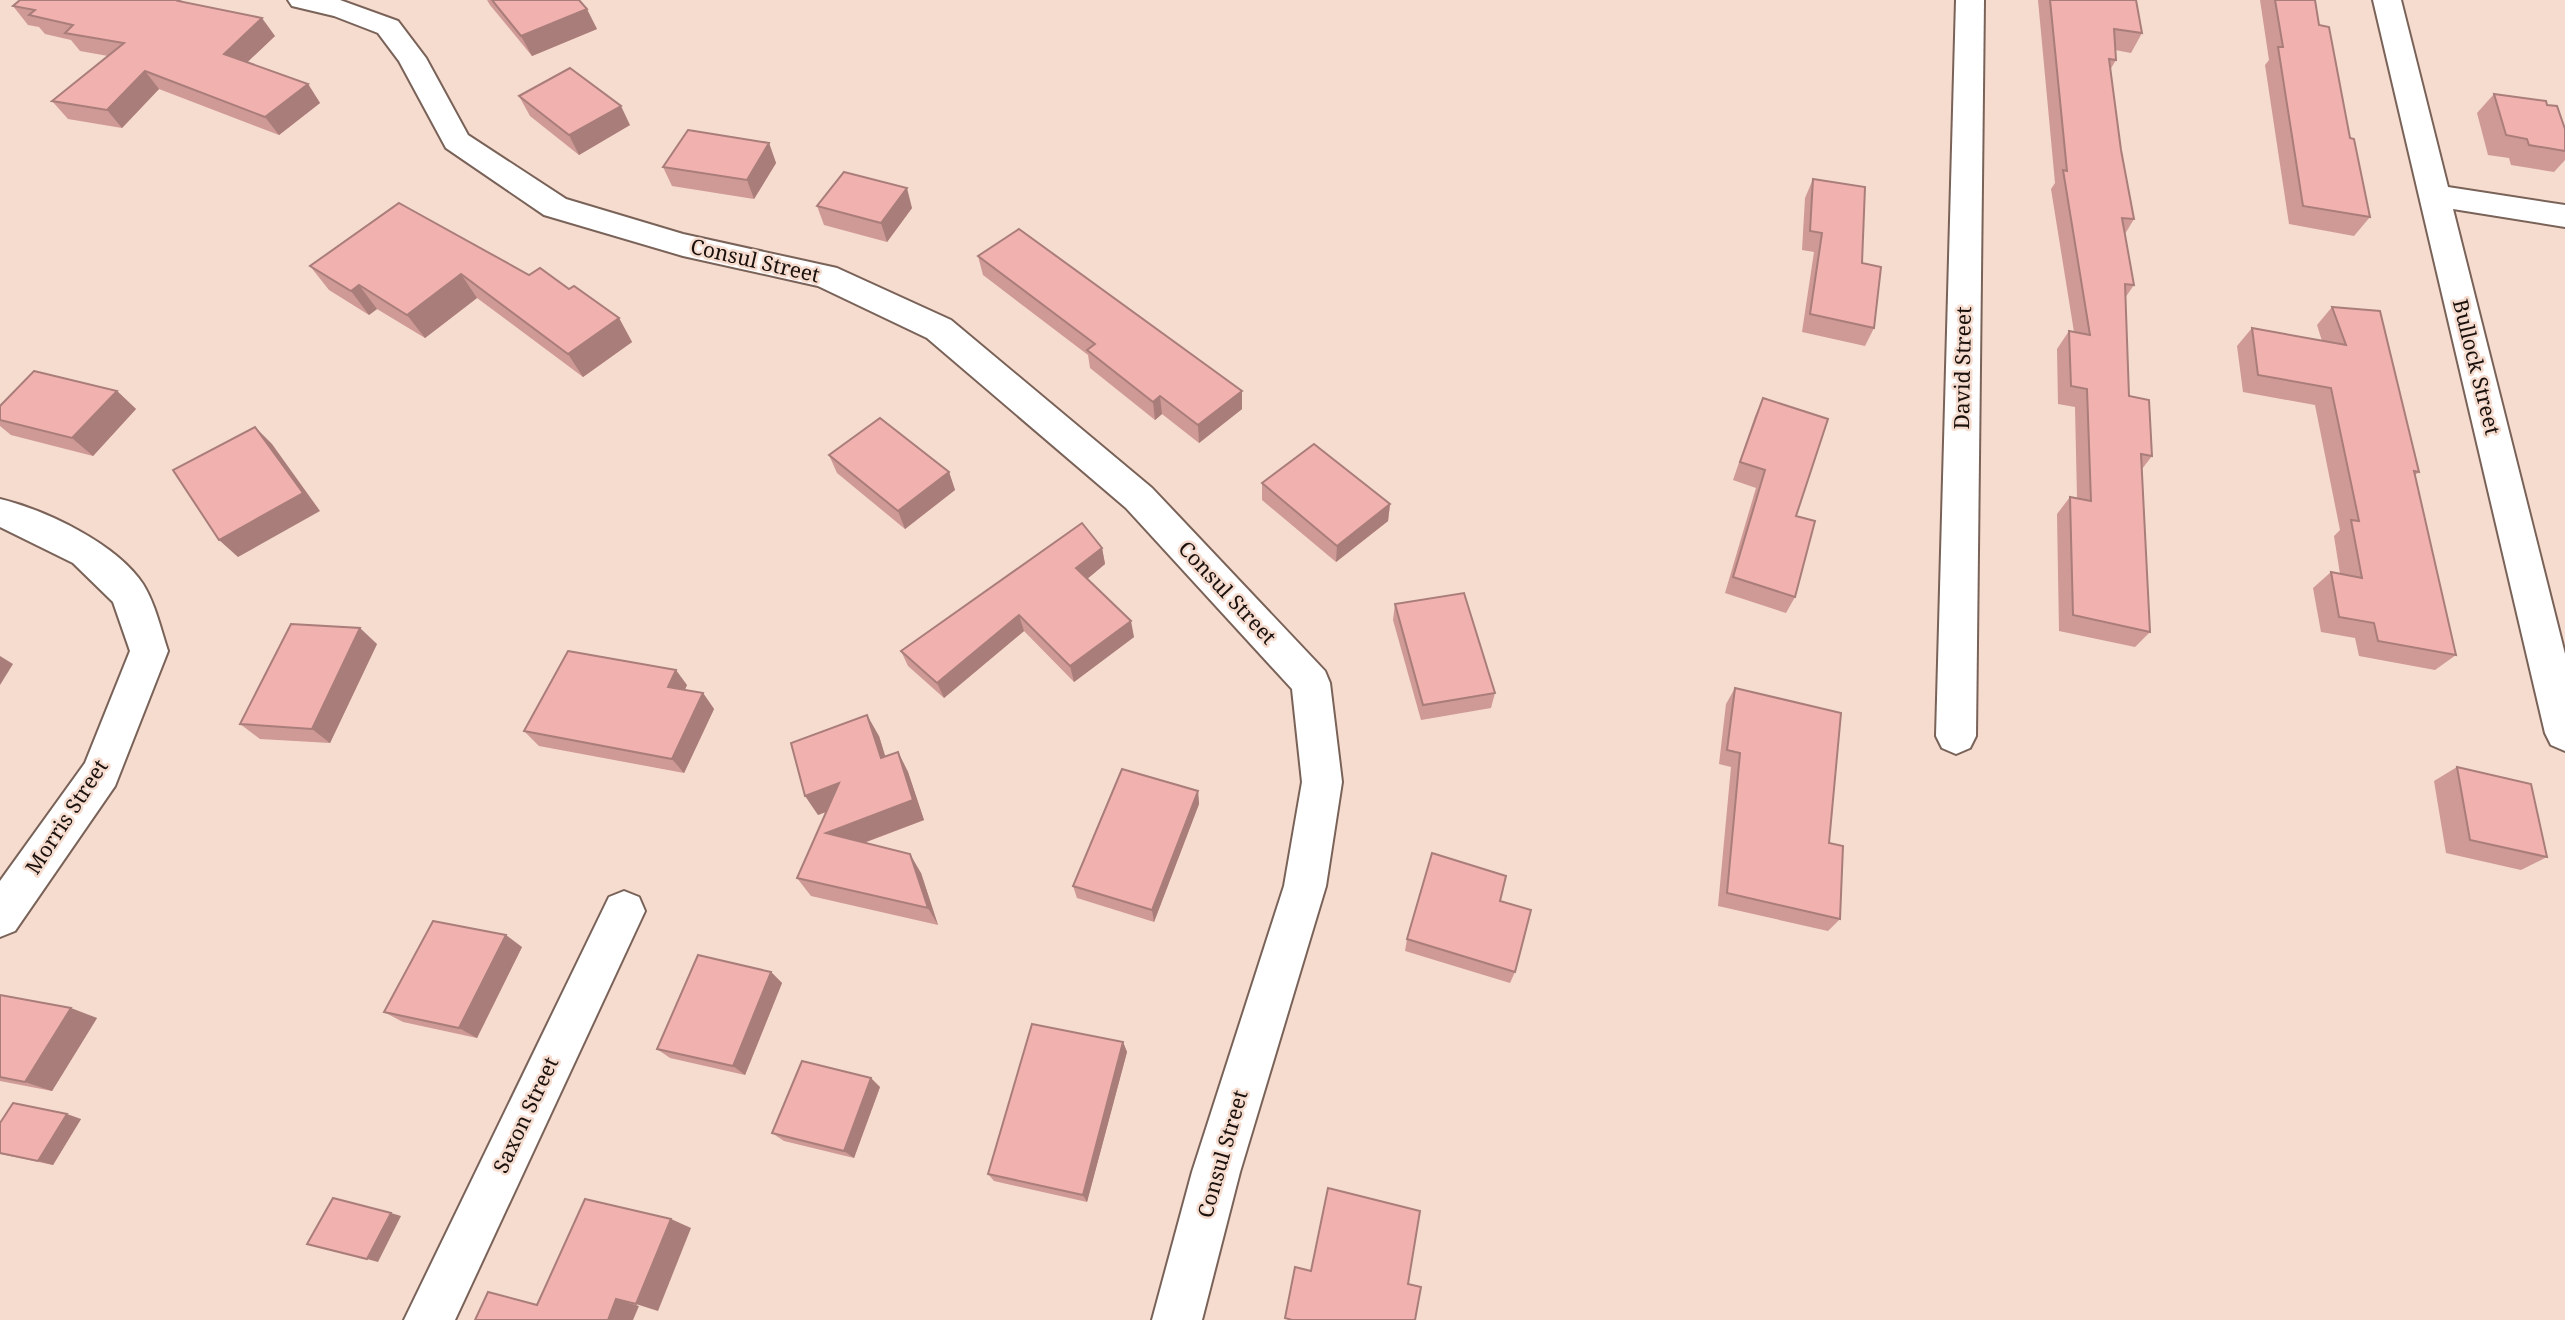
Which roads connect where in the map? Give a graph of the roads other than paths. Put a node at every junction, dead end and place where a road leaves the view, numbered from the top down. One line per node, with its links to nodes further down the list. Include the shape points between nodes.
1 (302, 0): 13 (street, Consul Street, via 388,27 412,58 457,141 555,207 683,245 826,276 939,329 1139,498 1311,683 1322,782 1305,886 1216,1172)
2 (1970, 0): 9 (street, David Street)
3 (2387, 0): 4 (street, Bullock Street)
4 (2435, 196): 5 (street); 7 (street, Bullock Street)
5 (2565, 216)
6 (0, 513): 11 (street, Morris Street, via 86,552 129,594 149,651 101,773)
7 (2554, 646): 8 (street, Bullock Street)
8 (2565, 733)
9 (1956, 736)
10 (624, 911): 12 (street, Saxon Street)
11 (0, 918)
12 (429, 1320)
13 (1177, 1320)

